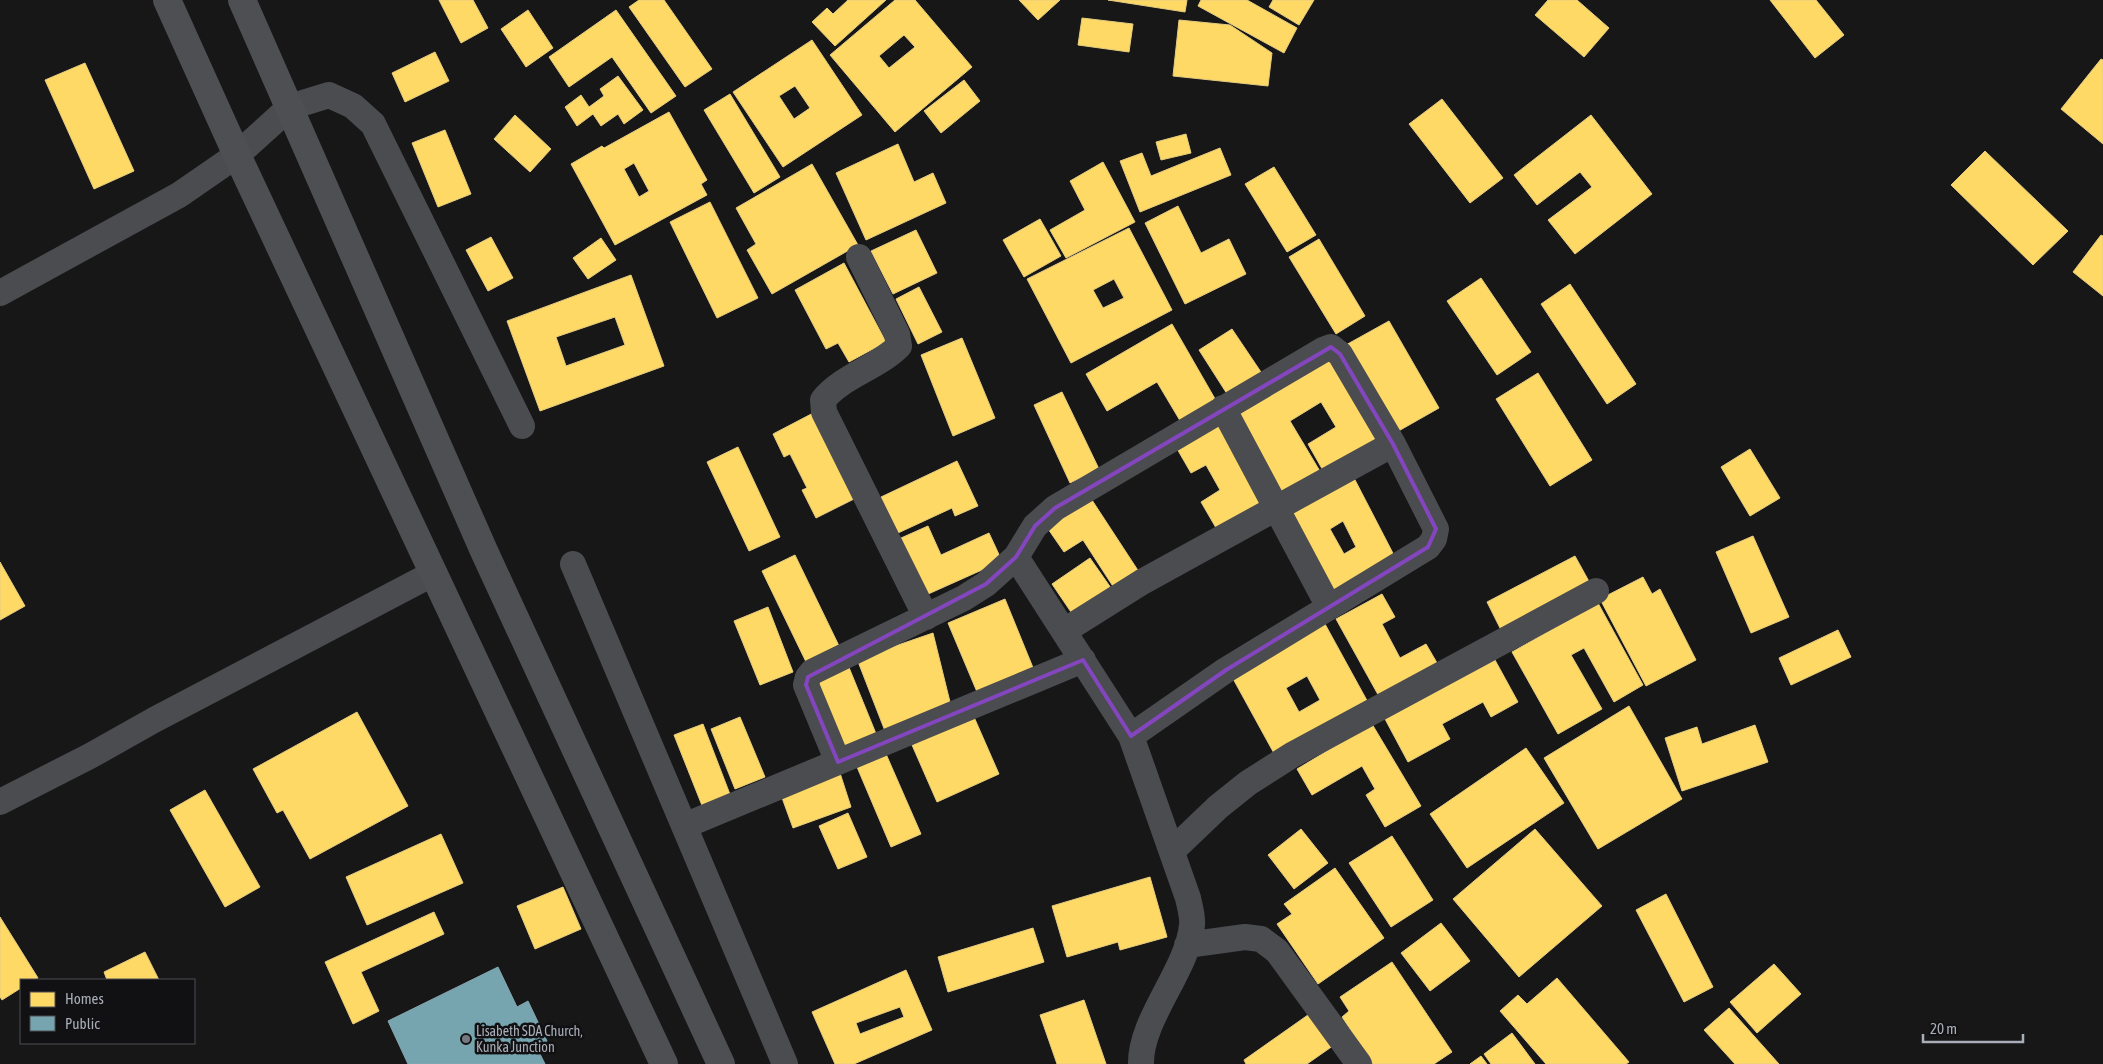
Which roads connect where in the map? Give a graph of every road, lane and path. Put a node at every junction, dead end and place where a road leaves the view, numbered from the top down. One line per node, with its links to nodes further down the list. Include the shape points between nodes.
1 (167, 0): 4 (main road)
2 (242, 0): 3 (main road)
3 (290, 107): 4 (street); 8 (street, via 329,95 353,106 373,124); 26 (main road, via 484,551)
4 (237, 155): 6 (street, via 178,195); 13 (main road)
5 (858, 257): 16 (street, via 897,334 899,346 889,356 831,390 823,400 824,412)
6 (0, 293)
7 (1223, 408): 9 (street, via 1331,347 1340,354); 10 (street); 11 (street, via 1055,508 1035,526)
8 (522, 426)
9 (1393, 444): 10 (street); 15 (street, via 1436,529 1434,539 1428,547)
10 (1276, 509): 15 (street); 17 (street, via 1142,582)
11 (1016, 557): 16 (street, via 986,584); 17 (street)
12 (574, 564): 22 (street)
13 (434, 573): 21 (street); 25 (main road)
14 (1596, 591): 23 (street, via 1292,755 1218,807)
15 (1329, 607): 19 (street, via 1226,670)
16 (926, 617): 20 (street, via 812,672 808,677 806,685)
17 (1064, 631): 18 (street)
18 (1083, 660): 19 (street); 20 (street)
19 (1132, 736): 23 (street)
20 (838, 762): 22 (street)
21 (0, 802)
22 (684, 826): 27 (street)
23 (1172, 851): 24 (street, via 1188,898 1192,925)
24 (1187, 945): 28 (street, via 1146,1036); 29 (street, via 1245,937 1261,939 1277,951)
25 (664, 1064)
26 (721, 1064)
27 (785, 1064)
28 (1141, 1064)
29 (1359, 1064)

